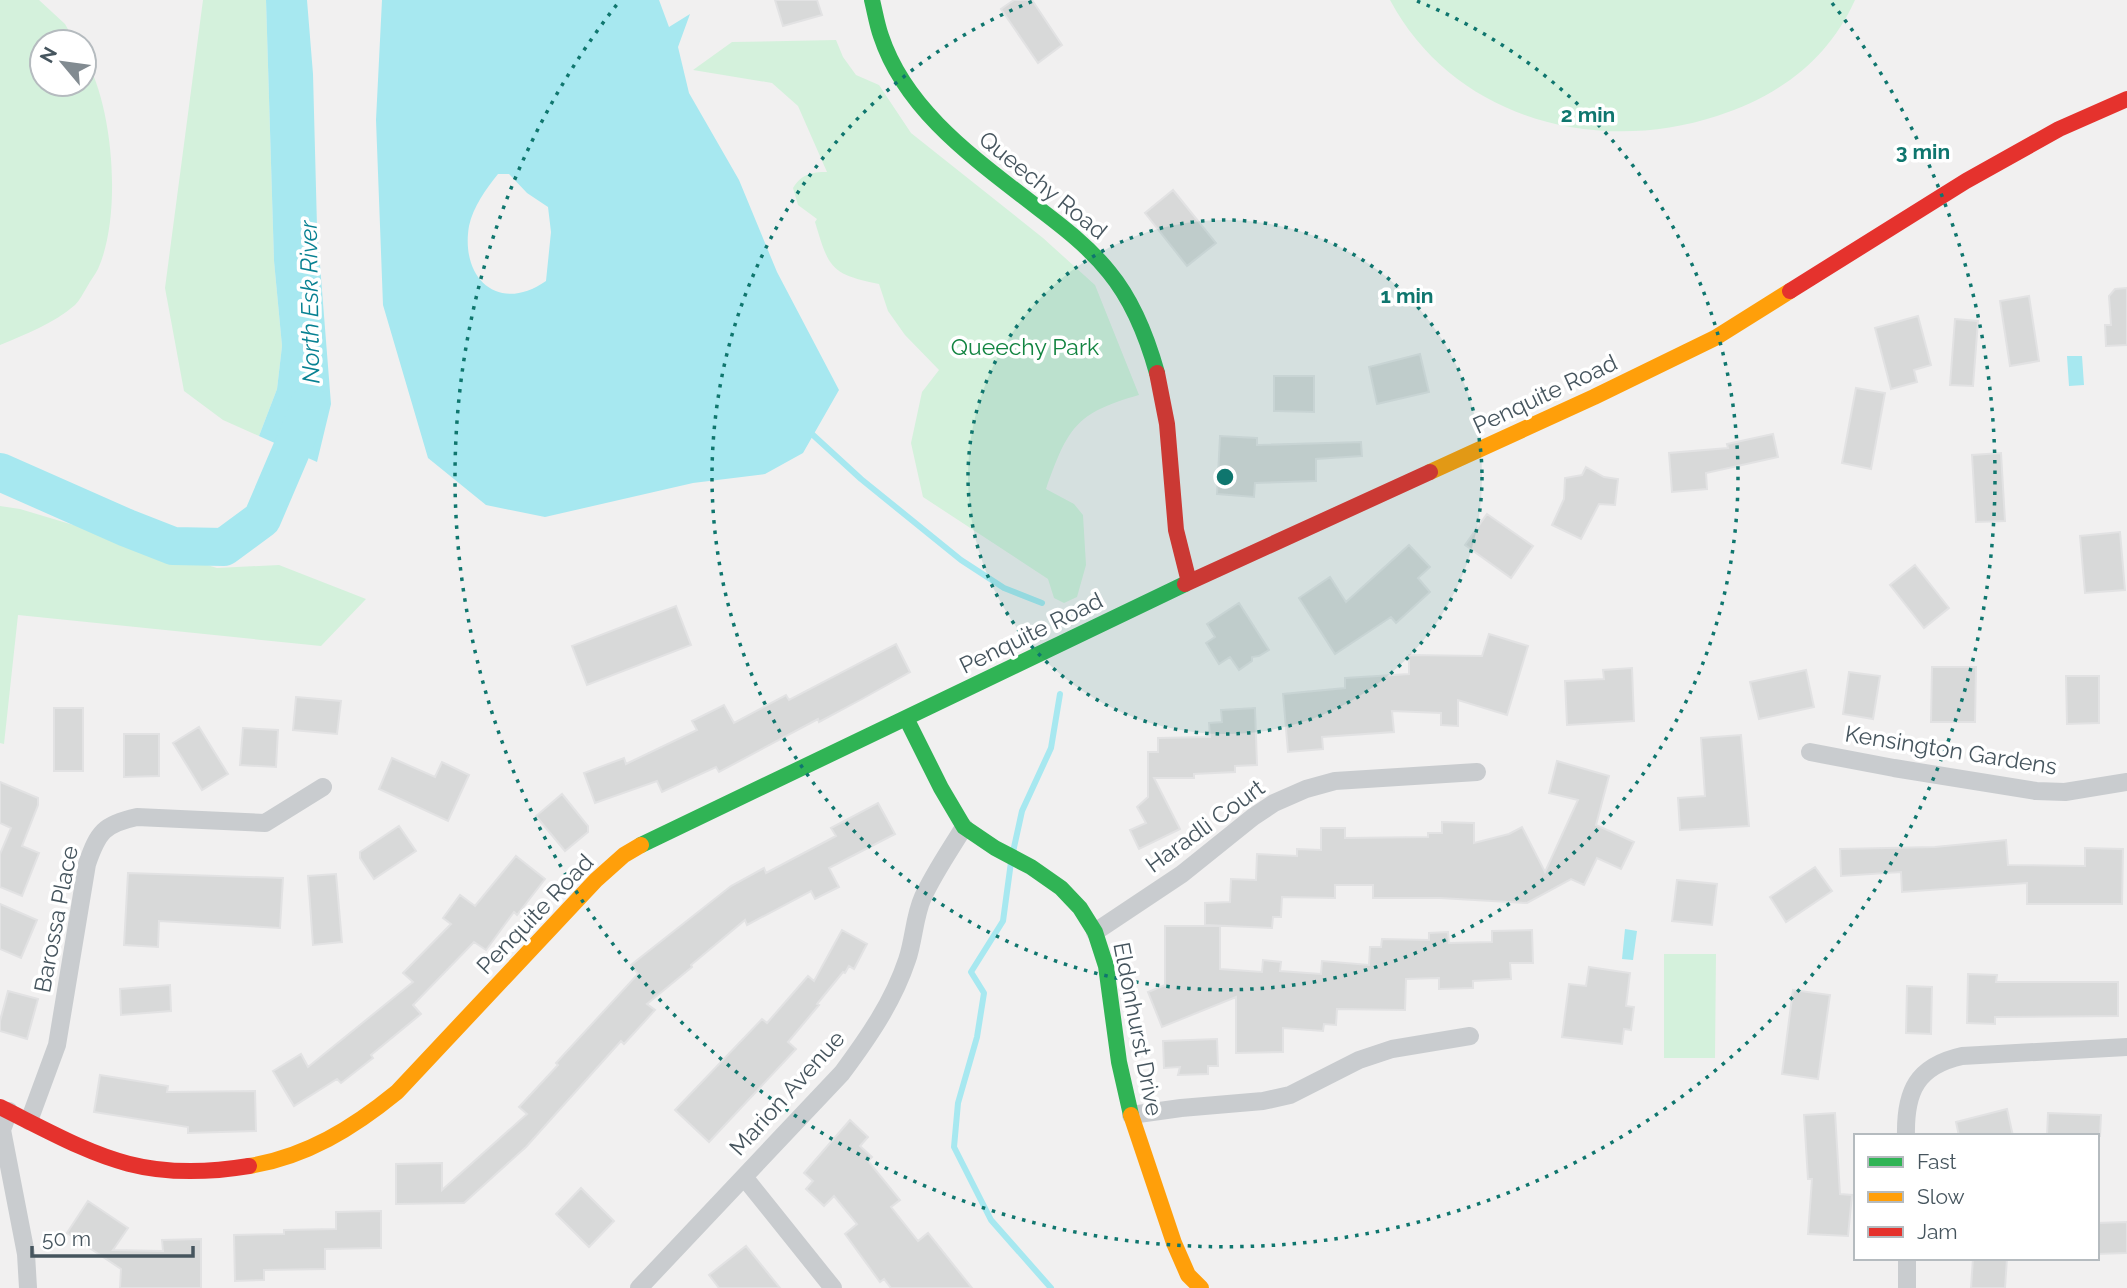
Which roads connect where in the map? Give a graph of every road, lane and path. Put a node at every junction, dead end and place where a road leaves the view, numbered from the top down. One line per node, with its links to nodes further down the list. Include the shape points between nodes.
1 (872, 0): 3 (street, Queechy Road, via 885,50 925,114 969,155 1077,239 1122,288 1153,361 1165,410 1176,529)
2 (2127, 99): 3 (street, Penquite Road, via 2059,129 1966,181 1716,338)
3 (1189, 582): 4 (street, Penquite Road)
4 (906, 718): 9 (street, Eldonhurst Drive); 15 (street, Penquite Road, via 730,799 624,855 397,1092 363,1120 327,1140 290,1157 246,1167 168,1171 103,1157)
5 (1810, 752): 7 (street, Kensington Gardens, via 2036,790 2065,792)
6 (1477, 772): 10 (street, Haradli Court, via 1335,781 1306,789 1273,803 1182,874)
7 (2127, 782)
8 (323, 788): 15 (street, Barossa Place, via 265,823 137,817 104,828 87,864 57,1045)
9 (964, 827): 10 (street, Eldonhurst Drive, via 1061,888); 17 (street, Marion Avenue, via 922,899 908,957 884,1011 842,1073)
10 (1095, 932): 14 (street, Eldonhurst Drive, via 1106,966)
11 (1470, 1036): 14 (street, via 1392,1049 1359,1060 1290,1095)
12 (2127, 1047): 16 (street, via 1943,1060 1924,1072 1911,1092)
13 (5, 1109): 15 (street, Penquite Road); 19 (street, via 2,1130 26,1254)
14 (1131, 1115): 22 (street, Eldonhurst Drive, via 1174,1243 1188,1275)
15 (29, 1121)
16 (1906, 1134)
17 (744, 1177): 20 (street, Marion Avenue); 21 (street)
18 (1907, 1260): 23 (street)
19 (28, 1288)
20 (639, 1288)
21 (833, 1288)
22 (1201, 1288)
23 (1907, 1288)

